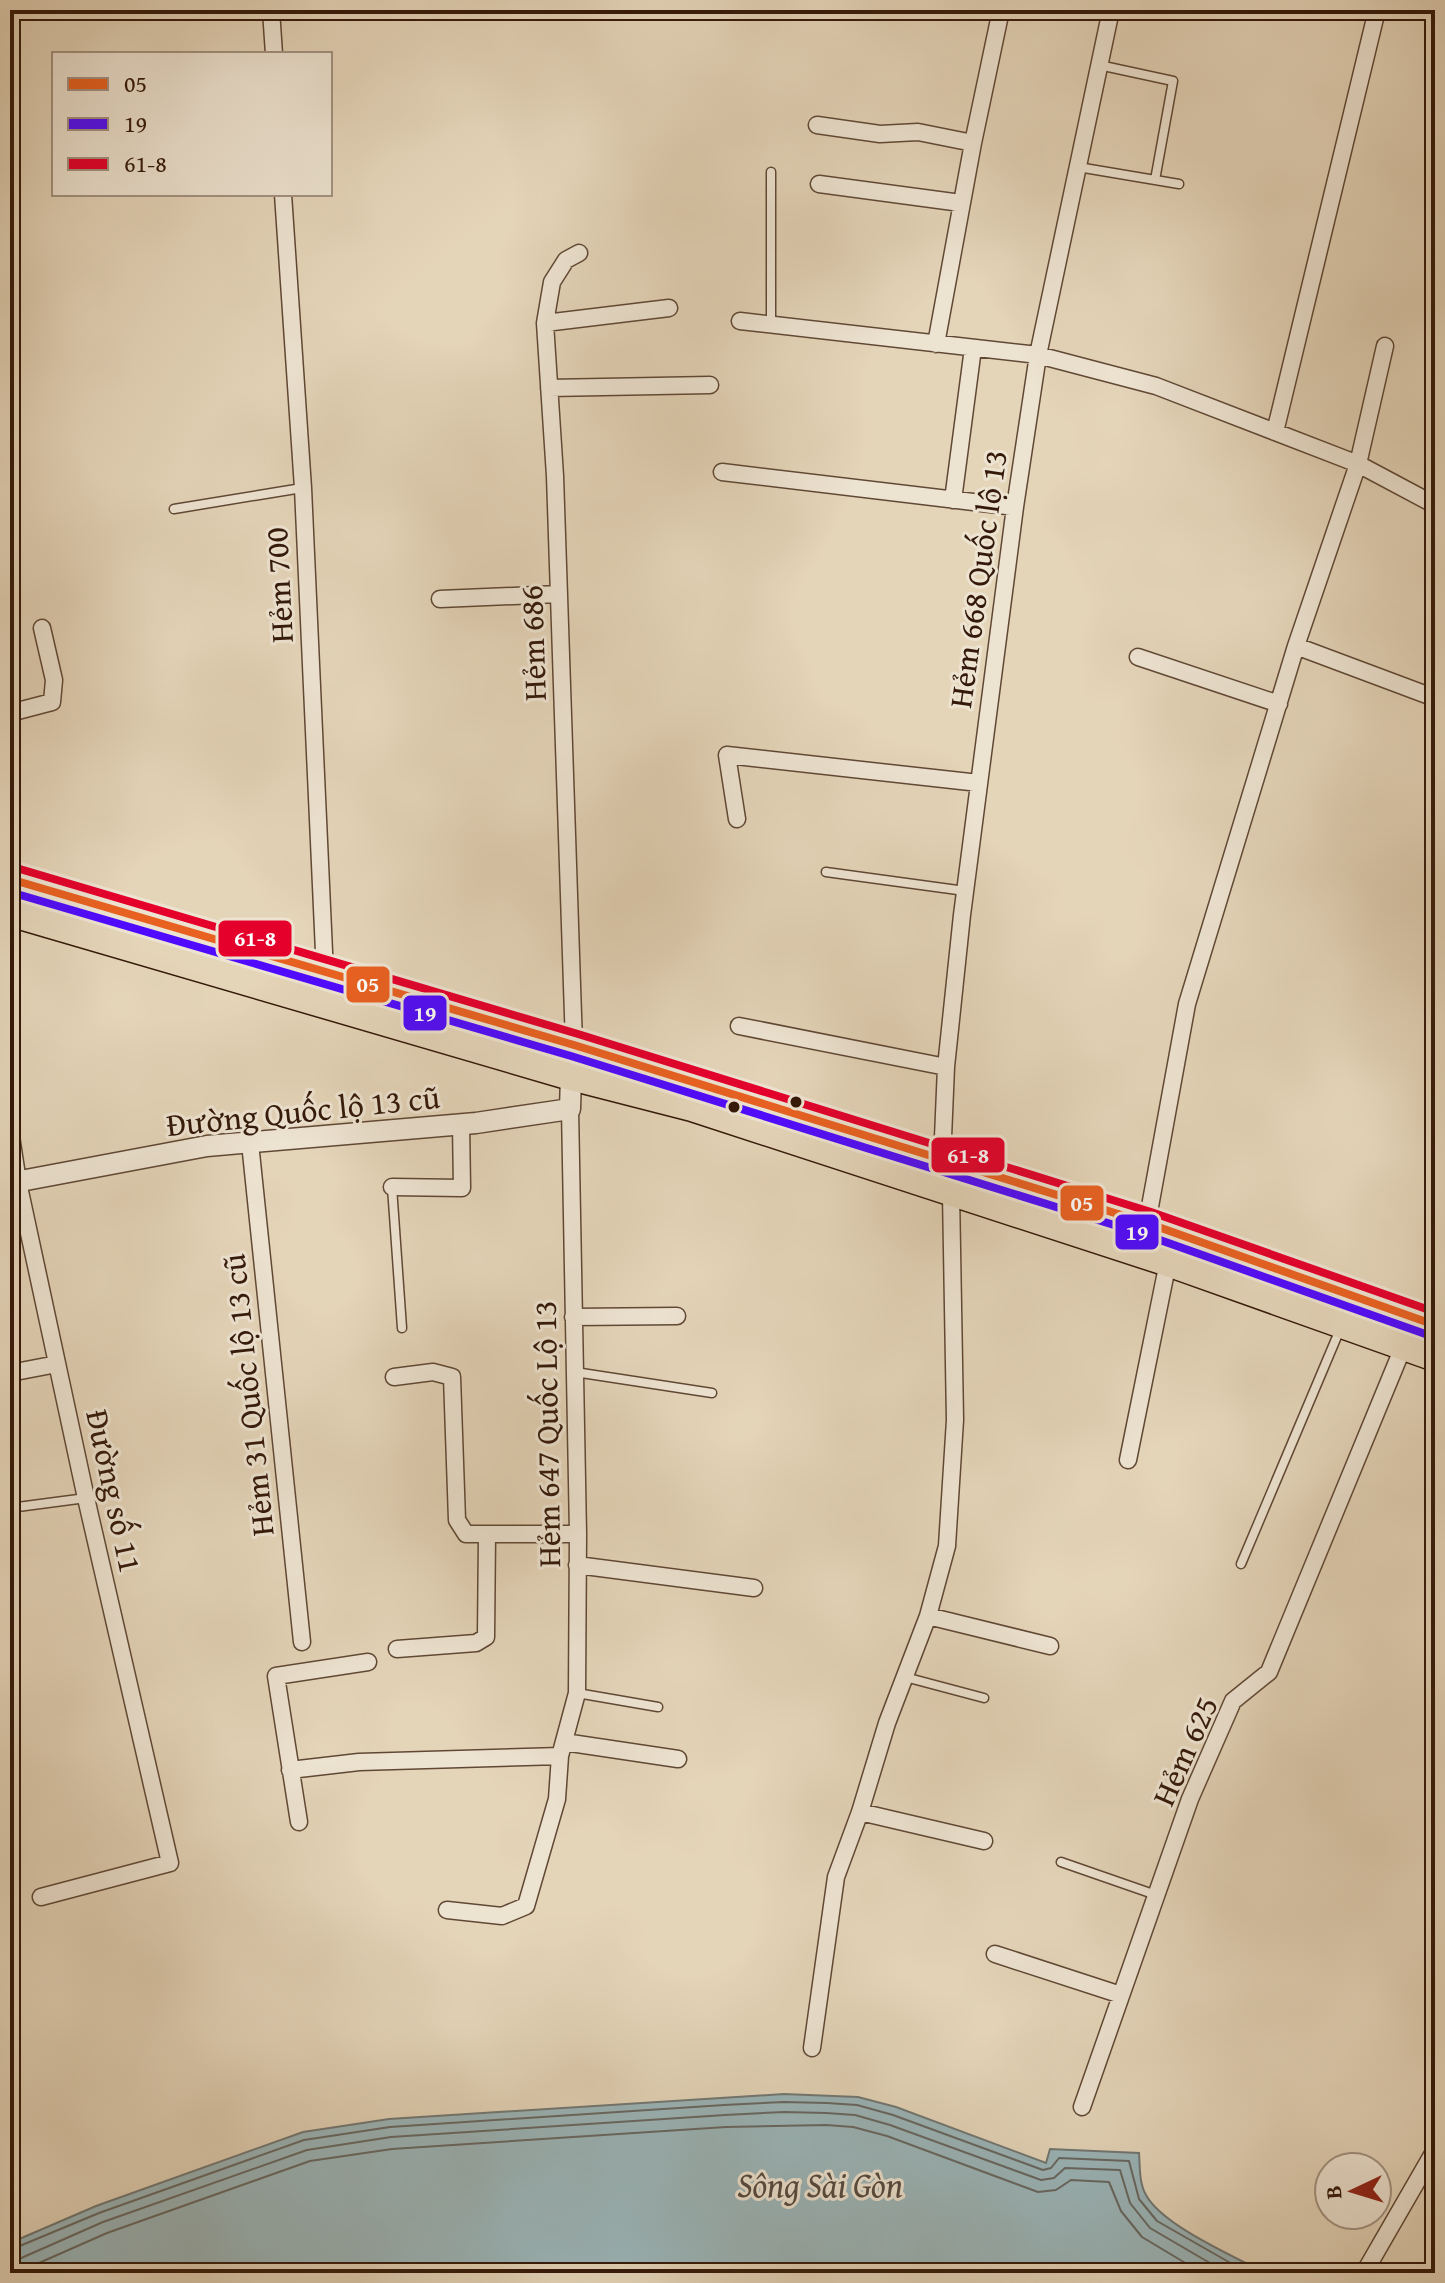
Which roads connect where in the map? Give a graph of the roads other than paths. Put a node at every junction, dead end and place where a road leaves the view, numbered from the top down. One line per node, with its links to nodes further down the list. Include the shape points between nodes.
1 (271, 10): 5 (street)
2 (1001, 10): 8 (street)
3 (1111, 10): 6 (street, Hẻm 668 Quốc lộ 13)
4 (1377, 10): 27 (street)
5 (274, 52)
6 (1099, 65): 9 (street, Hẻm 668 Quốc lộ 13); 11 (lane, via 1173,81)
7 (817, 125): 8 (street, via 880,134 918,132)
8 (973, 143): 15 (street)
9 (1078, 167): 11 (lane); 24 (street, Hẻm 668 Quốc lộ 13)
10 (771, 172): 20 (lane)
11 (1155, 180): 13 (lane)
12 (819, 184): 15 (street)
13 (1179, 184)
14 (283, 196): 30 (street, Hẻm 700)
15 (961, 203): 21 (street)
16 (579, 253): 19 (street, Hẻm 686, via 566,260 552,282)
17 (669, 308): 19 (street)
18 (740, 321): 20 (street)
19 (545, 323): 26 (street, Hẻm 686)
20 (771, 325): 21 (street)
21 (936, 344): 23 (street)
22 (1385, 346): 28 (street)
23 (973, 348): 24 (street); 31 (street)
24 (1038, 355): 27 (street, via 1156,386); 33 (street, Hẻm 668 Quốc lộ 13)
25 (710, 385): 26 (street)
26 (549, 388): 35 (street, Hẻm 686)
27 (1275, 432): 28 (street)
28 (1358, 464): 32 (street); 38 (street)
29 (722, 472): 31 (street)
30 (303, 488): 34 (lane); 49 (street, Hẻm 700)
31 (953, 500): 33 (street)
32 (1435, 505)
33 (1015, 507): 43 (street, Hẻm 668 Quốc lộ 13)
34 (174, 509)
35 (559, 594): 36 (street); 51 (street, Hẻm 686)
36 (440, 599)
37 (42, 628): 42 (street, via 54,680 52,702)
38 (1296, 646): 40 (street); 41 (street)
39 (1138, 657): 41 (street)
40 (1435, 698)
41 (1279, 704): 62 (street, via 1187,1004)
42 (10, 713)
43 (979, 783): 44 (street, via 727,755); 47 (street, Hẻm 668 Quốc lộ 13)
44 (737, 819)
45 (826, 872): 47 (lane)
46 (10, 879): 49 (highway)
47 (965, 891): 52 (street, Hẻm 668 Quốc lộ 13)
48 (10, 912): 53 (highway)
49 (325, 974): 51 (highway)
50 (739, 1026): 52 (street)
51 (574, 1045): 53 (highway); 58 (highway)
52 (946, 1067): 58 (street, Hẻm 668 Quốc lộ 13)
53 (571, 1076): 54 (street); 61 (highway, via 692,1107)
54 (570, 1109): 55 (street, Đường Quốc lộ 13 cũ); 65 (street, Hẻm 647 Quốc Lộ 13)
55 (461, 1124): 57 (street, Đường Quốc lộ 13 cũ); 60 (street, via 462,1188)
56 (10, 1130): 59 (street, Đường số 11)
57 (250, 1143): 59 (street, Đường Quốc lộ 13 cũ, via 207,1146); 85 (street, Hẻm 31 Quốc lộ 13 cũ)
58 (942, 1161): 62 (highway)
59 (14, 1182): 71 (street, Đường số 11)
60 (392, 1187): 68 (lane)
61 (951, 1193): 63 (highway); 84 (street, via 955,1420 947,1546)
62 (1147, 1223): 67 (highway)
63 (1168, 1262): 66 (highway); 76 (street)
64 (677, 1316): 65 (street)
65 (573, 1317): 72 (street, Hẻm 647 Quốc Lộ 13)
66 (1343, 1323): 69 (highway); 81 (lane)
67 (1435, 1325)
68 (402, 1328)
69 (1404, 1345): 70 (highway); 100 (street, Hẻm 625, via 1269,1672 1233,1701)
70 (1435, 1357)
71 (57, 1364): 73 (street); 77 (street, Đường số 11)
72 (575, 1372): 75 (lane); 80 (street, Hẻm 647 Quốc Lộ 13)
73 (10, 1373)
74 (394, 1377): 79 (street, via 433,1372 452,1377 457,1520 466,1534)
75 (712, 1393)
76 (1128, 1460)
77 (86, 1498): 78 (lane); 101 (street, Đường số 11, via 170,1863)
78 (10, 1508)
79 (487, 1534): 80 (street); 87 (street, via 486,1637 476,1643)
80 (578, 1534): 82 (street, Hẻm 647 Quốc Lộ 13)
81 (1241, 1564)
82 (577, 1565): 83 (street); 90 (street, Hẻm 647 Quốc Lộ 13)
83 (754, 1588)
84 (928, 1616): 86 (street); 89 (street)
85 (302, 1642)
86 (1050, 1646)
87 (397, 1649)
88 (368, 1662): 95 (street, via 276,1676)
89 (905, 1676): 91 (lane); 96 (street)
90 (577, 1693): 92 (lane); 93 (street, Hẻm 647 Quốc Lộ 13)
91 (984, 1698)
92 (658, 1707)
93 (562, 1749): 94 (street); 95 (street); 102 (street, Hẻm 647 Quốc Lộ 13, via 557,1799 526,1906 502,1916)
94 (678, 1759)
95 (290, 1770): 97 (street)
96 (860, 1812): 98 (street); 105 (street, via 836,1877)
97 (299, 1822)
98 (984, 1841)
99 (1061, 1862): 100 (lane)
100 (1156, 1895): 104 (street, Hẻm 625)
101 (41, 1897)
102 (447, 1910)
103 (995, 1954): 104 (street)
104 (1121, 1995): 106 (street, Hẻm 625)
105 (812, 2048)
106 (1082, 2107)
107 (1435, 2150): 108 (street)
108 (1428, 2178): 109 (street)
109 (1364, 2273)

